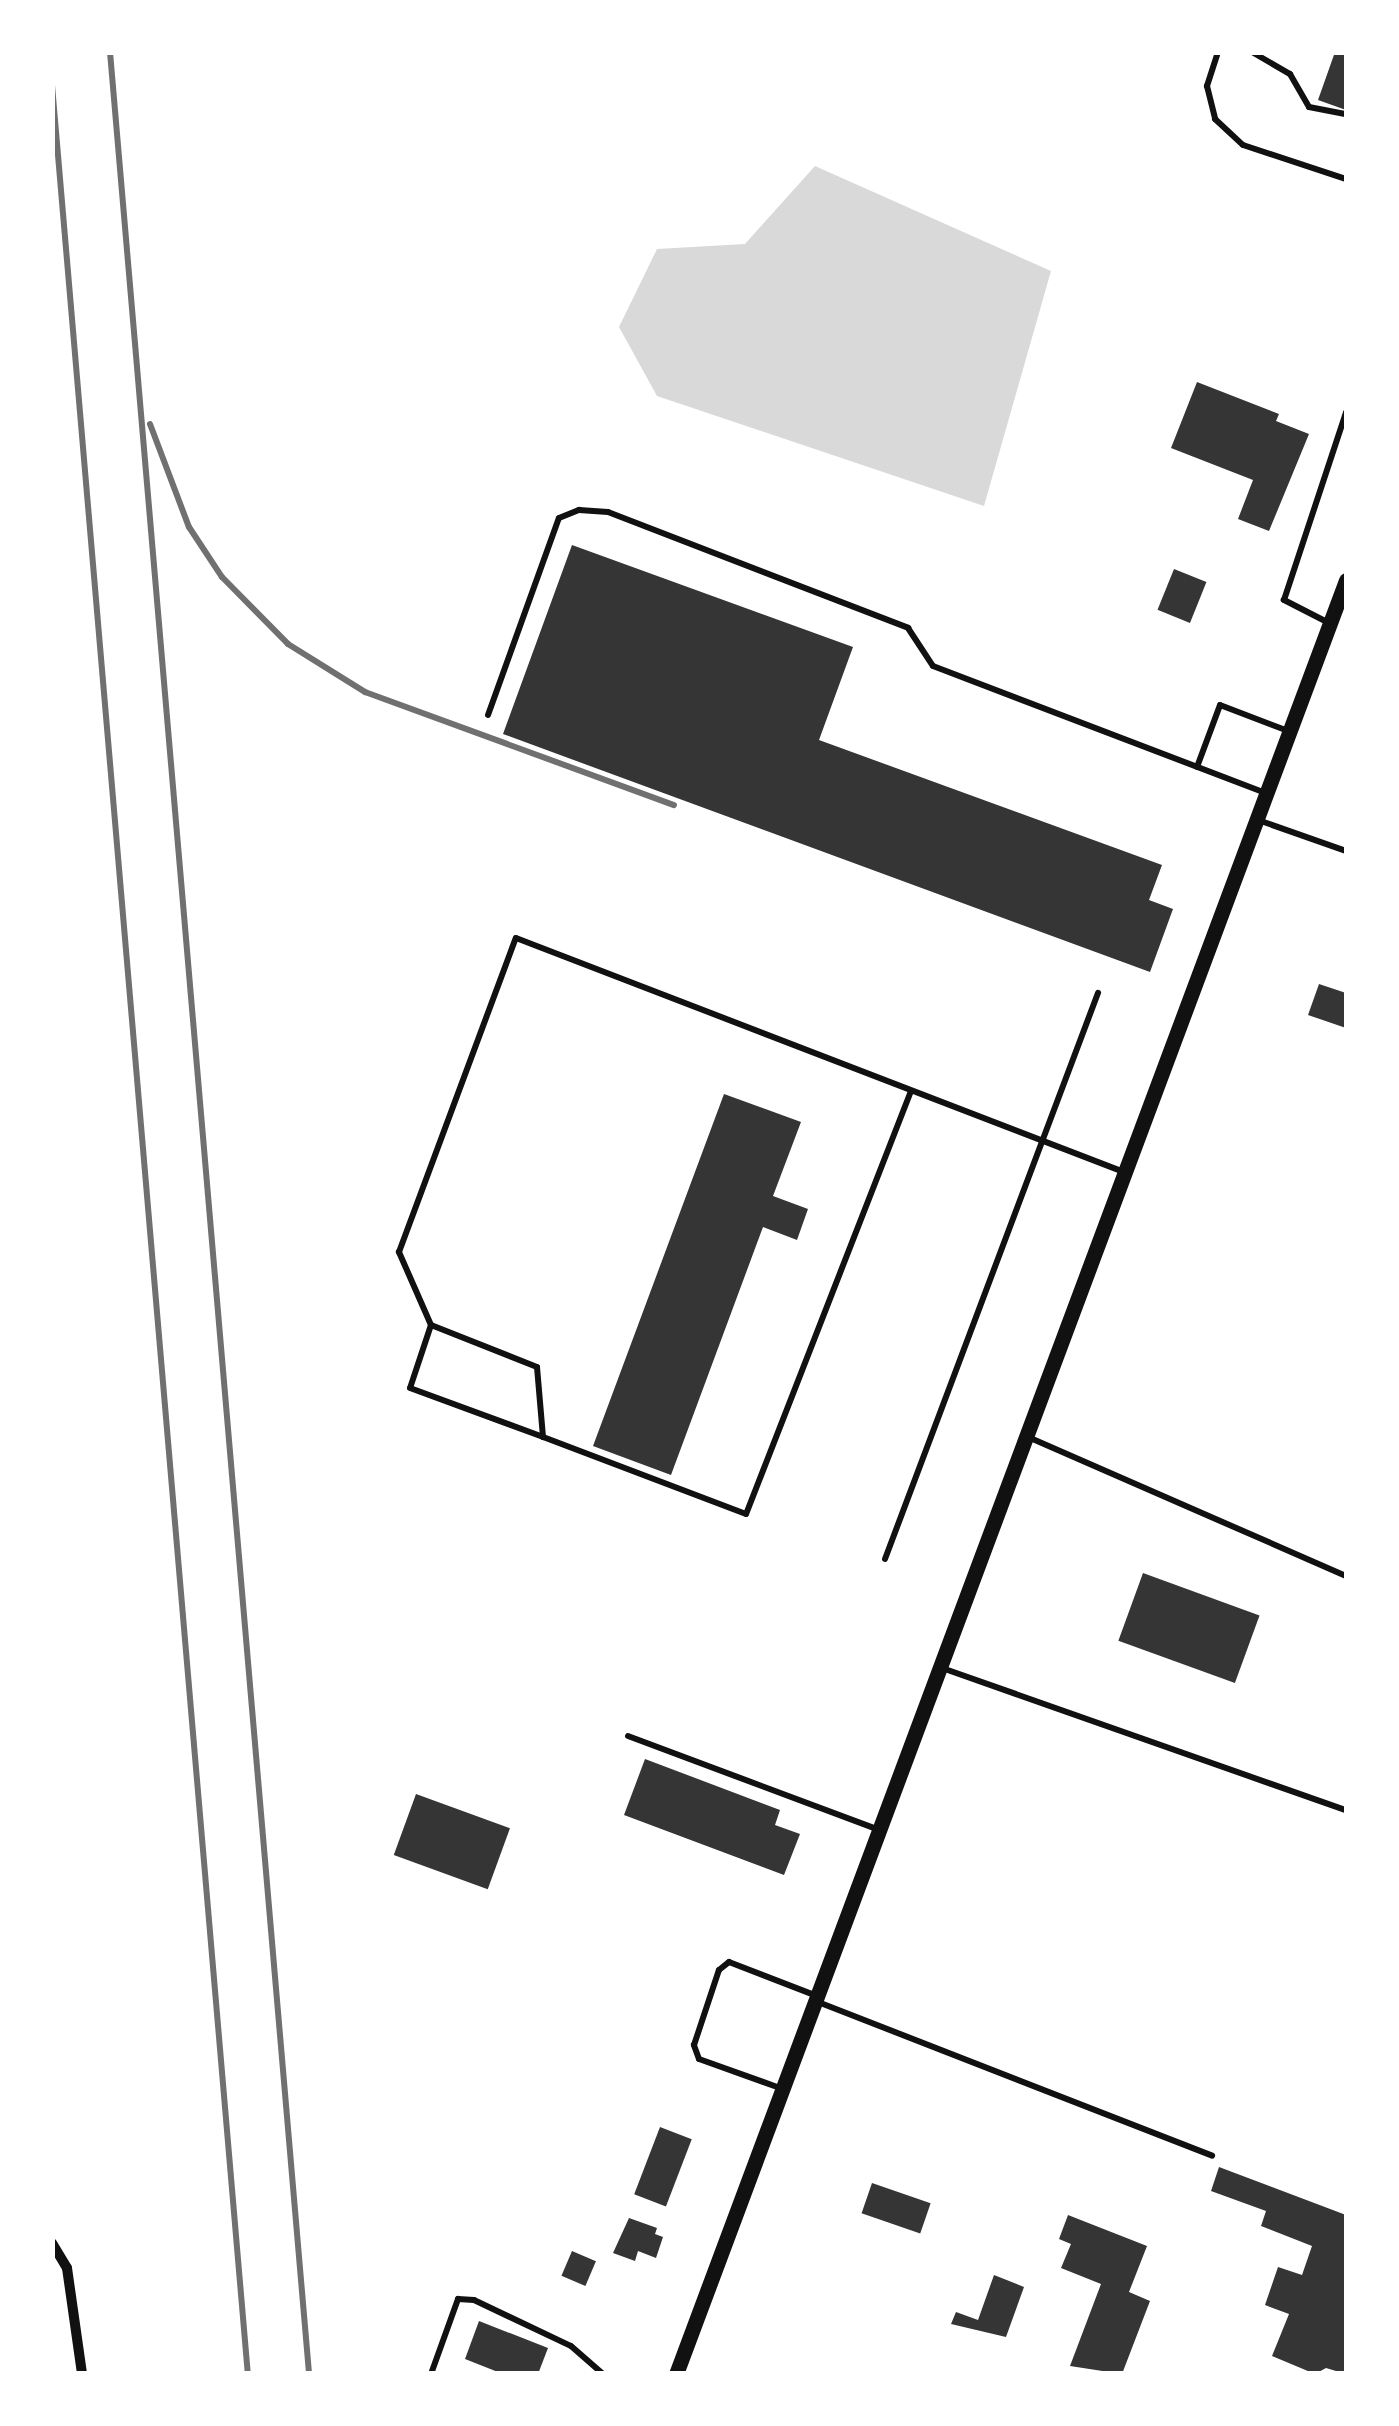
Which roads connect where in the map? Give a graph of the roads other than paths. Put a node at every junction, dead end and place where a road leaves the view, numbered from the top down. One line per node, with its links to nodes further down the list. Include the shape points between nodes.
1 (1218, 52): 4 (lane, via 1207,86 1214,120 1243,145)
2 (1252, 52): 3 (lane, via 1290,74 1309,107)
3 (1346, 114)
4 (1346, 179)
5 (1346, 412): 7 (lane, via 1284,600)
6 (1346, 580): 7 (street)
7 (1330, 623): 9 (street)
8 (488, 715): 10 (lane, via 559,518 578,510 608,512 908,628 933,666)
9 (1290, 732): 10 (lane, via 1220,705); 11 (street)
10 (1197, 766): 11 (lane)
11 (1267, 793): 12 (street)
12 (1257, 820): 13 (lane); 17 (street)
13 (1346, 850)
14 (1098, 993): 16 (lane)
15 (911, 1091): 16 (lane); 18 (lane, via 516,938 399,1252); 20 (lane, via 746,1514)
16 (1044, 1142): 17 (lane); 21 (lane)
17 (1125, 1173): 19 (street)
18 (431, 1325): 20 (lane, via 537,1367); 20 (lane, via 410,1388)
19 (1027, 1436): 22 (lane); 23 (street)
20 (543, 1437)
21 (885, 1559)
22 (1346, 1576)
23 (941, 1667): 25 (lane); 26 (street)
24 (628, 1736): 26 (lane)
25 (1346, 1810)
26 (880, 1831): 27 (street)
27 (818, 1999): 28 (street); 28 (lane, via 728,1962 720,1970 694,2045 699,2059); 29 (lane)
28 (784, 2090): 34 (street)
29 (1212, 2156)
30 (52, 2243): 31 (street, via 68,2268)
31 (82, 2374)
32 (431, 2374): 33 (lane, via 458,2299 474,2300 571,2346)
33 (603, 2374)
34 (676, 2374)

